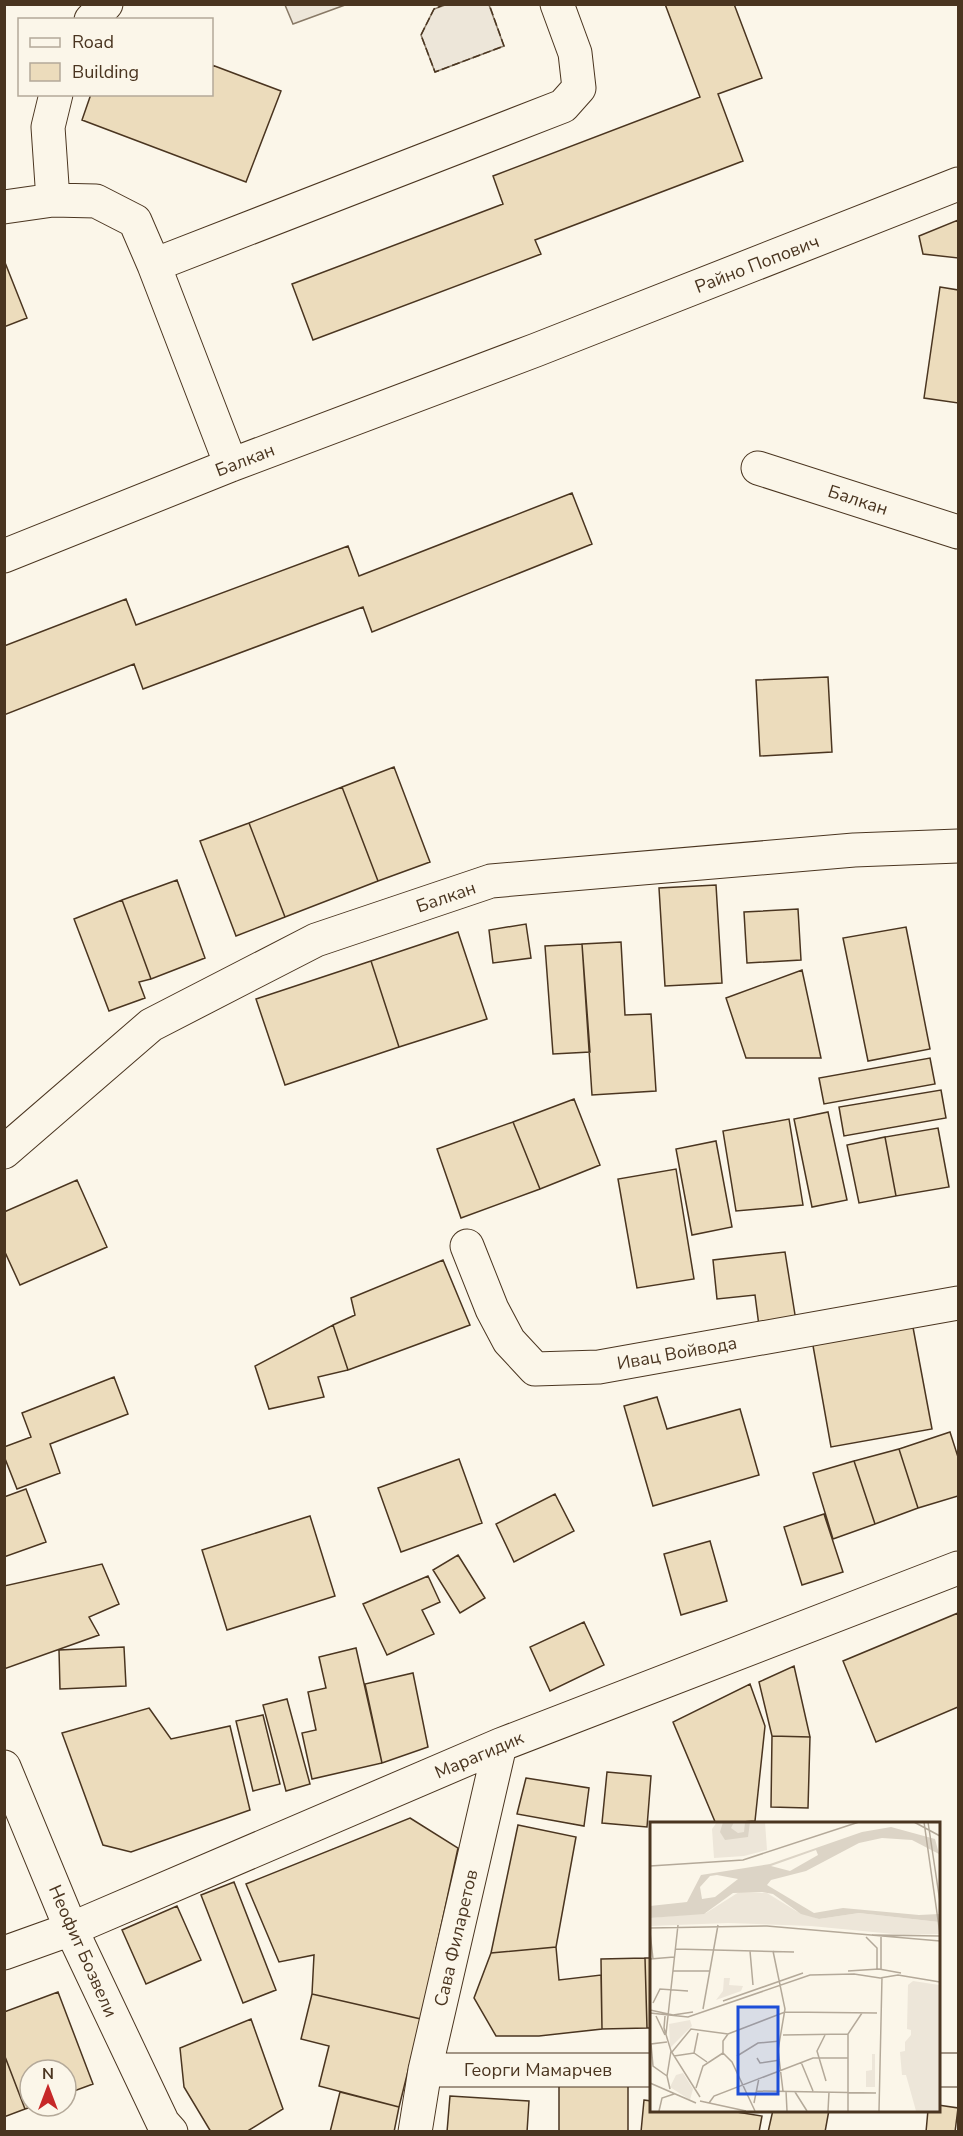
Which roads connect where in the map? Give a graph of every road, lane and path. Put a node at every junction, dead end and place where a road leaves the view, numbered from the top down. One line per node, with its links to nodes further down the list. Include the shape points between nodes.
1 (106, 4): 3 (street)
2 (556, 4): 8 (street, via 575,53 579,88 563,106)
3 (94, 18)
4 (56, 96): 6 (street, via 48,128)
5 (958, 184): 9 (street, Райно Попович)
6 (53, 200): 7 (street); 8 (street, via 96,201 135,221)
7 (4, 207)
8 (154, 265): 10 (street)
9 (555, 343): 10 (street, Балкан)
10 (231, 465): 13 (street, Балкан)
11 (758, 468): 12 (street, Балкан)
12 (958, 532)
13 (4, 556)
14 (958, 846): 15 (street, Балкан, via 854,850 491,881 316,940 151,1025)
15 (4, 1152)
16 (467, 1246): 17 (street, Ивац Войвода, via 509,1341 535,1369 599,1367)
17 (958, 1303)
18 (958, 1568): 19 (street, Марагидик)
19 (500, 1745): 21 (street, Марагидик); 23 (street, Сава Филаретов)
20 (4, 1767): 21 (street, Неофит Бозвели)
21 (71, 1929): 22 (street, Марагидик); 27 (street, Неофит Бозвели, via 163,2123)
22 (4, 1953)
23 (425, 2070): 24 (street, Георги Мамарчев); 28 (street, Сава Филаретов)
24 (650, 2070)
25 (939, 2070): 26 (street)
26 (958, 2070)
27 (171, 2132)
28 (415, 2132)

